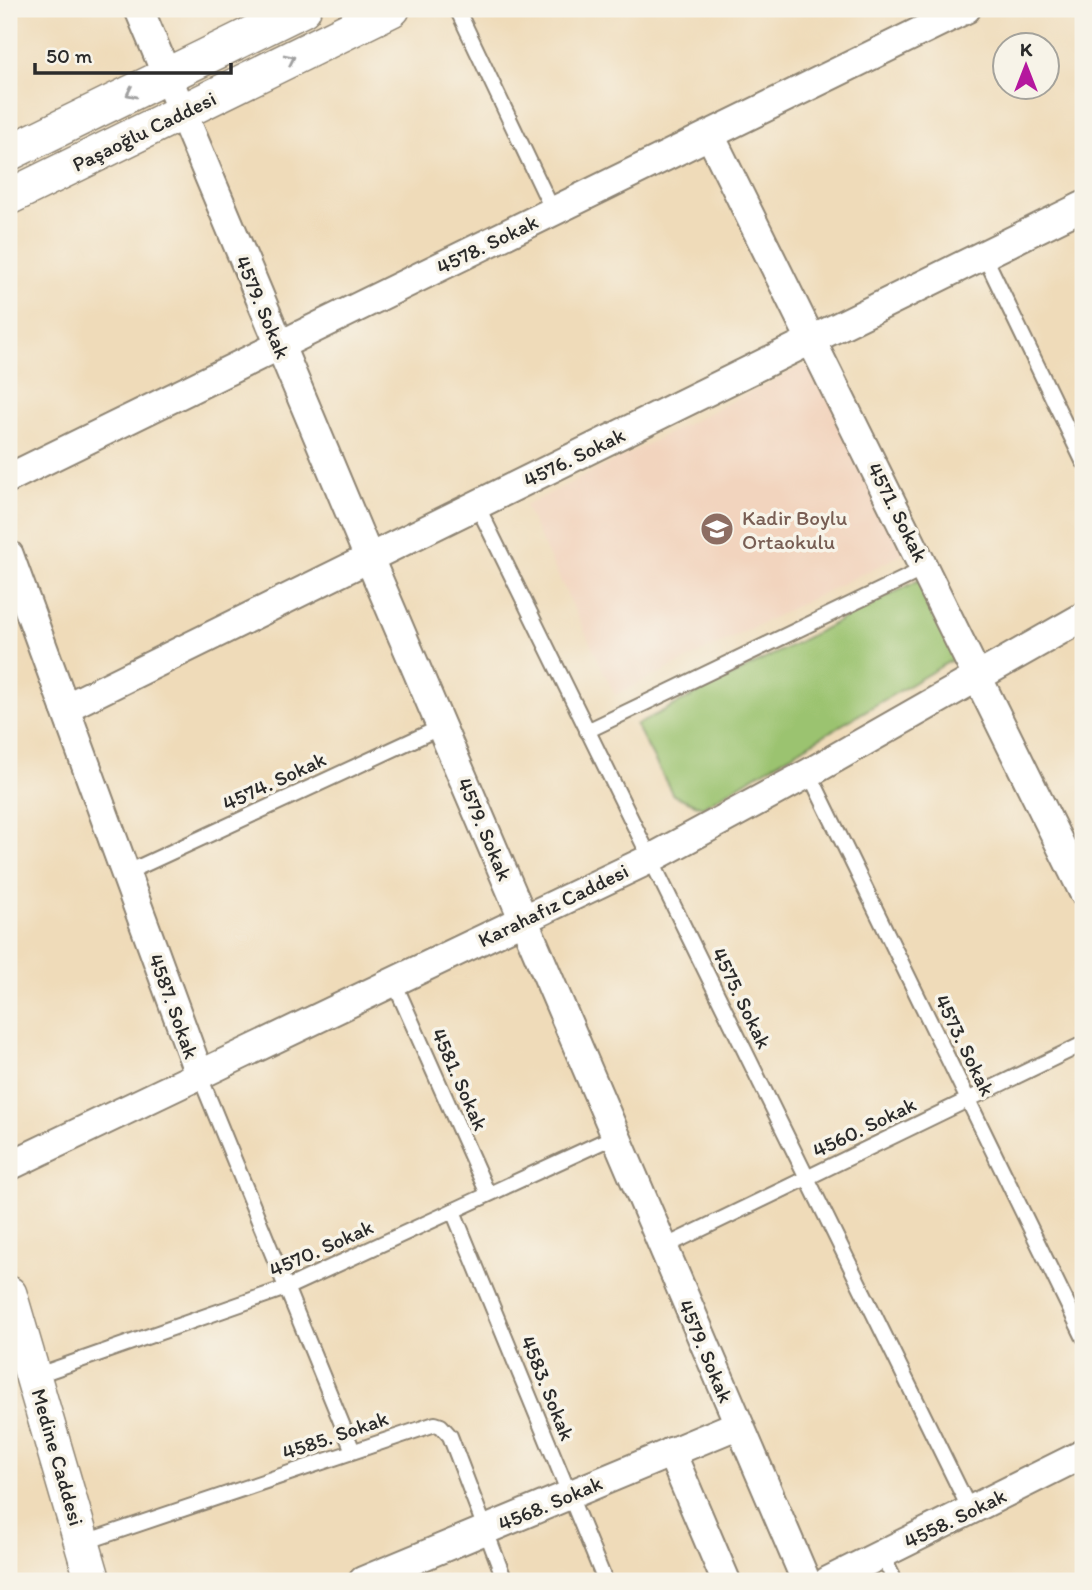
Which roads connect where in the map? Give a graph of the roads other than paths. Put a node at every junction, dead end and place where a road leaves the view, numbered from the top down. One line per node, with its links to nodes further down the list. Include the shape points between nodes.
1 (139, 9): 6 (street, 4579. Sokak)
2 (303, 9): 6 (street, Paşaoğlu Caddesi)
3 (391, 9): 7 (street, Paşaoğlu Caddesi, one-way to 3)
4 (457, 9): 12 (lane)
5 (966, 9): 8 (street, 4578. Sokak)
6 (165, 76): 7 (street, 4579. Sokak); 9 (street, Paşaoğlu Caddesi, one-way to 9)
7 (180, 113): 10 (street, Paşaoğlu Caddesi); 15 (street, 4579. Sokak)
8 (710, 135): 12 (street, 4578. Sokak); 14 (street, 4571. Sokak)
9 (9, 153)
10 (9, 197)
11 (1083, 206): 13 (street, 4576. Sokak)
12 (553, 211): 15 (street, 4578. Sokak)
13 (984, 255): 14 (street, 4576. Sokak); 16 (lane)
14 (812, 340): 18 (street, 4576. Sokak); 21 (street, 4571. Sokak)
15 (279, 346): 17 (street, 4578. Sokak); 20 (street, 4579. Sokak)
16 (1083, 461)
17 (9, 478)
18 (477, 505): 20 (street, 4576. Sokak); 26 (lane, 4575. Sokak)
19 (9, 555): 24 (street, 4587. Sokak)
20 (369, 558): 24 (street, 4576. Sokak); 25 (street, 4579. Sokak)
21 (926, 568): 23 (street, 4571. Sokak); 26 (lane)
22 (1083, 617): 23 (street, Karahafız Caddesi)
23 (980, 676): 27 (street, Karahafız Caddesi); 30 (street, 4571. Sokak)
24 (65, 708): 29 (street, 4587. Sokak)
25 (441, 727): 29 (lane, 4574. Sokak); 31 (street, 4579. Sokak)
26 (587, 731): 28 (lane, 4575. Sokak)
27 (809, 773): 28 (street, Karahafız Caddesi); 35 (lane, 4573. Sokak)
28 (650, 859): 31 (street, Karahafız Caddesi); 38 (lane, 4575. Sokak)
29 (126, 873): 34 (street, 4587. Sokak)
30 (1083, 891)
31 (523, 920): 32 (street, Karahafız Caddesi); 36 (street, 4579. Sokak)
32 (394, 982): 34 (street, Karahafız Caddesi); 39 (lane, 4581. Sokak)
33 (1083, 1044): 35 (lane, 4560. Sokak)
34 (199, 1074): 37 (street, Karahafız Caddesi); 42 (lane, 4587. Sokak)
35 (968, 1100): 38 (lane, 4560. Sokak); 44 (lane, 4573. Sokak)
36 (615, 1136): 39 (lane, 4570. Sokak); 41 (street, 4579. Sokak)
37 (9, 1166)
38 (807, 1178): 41 (lane, 4560. Sokak); 51 (lane, 4575. Sokak)
39 (488, 1194): 40 (lane, 4570. Sokak)
40 (453, 1211): 42 (lane, 4570. Sokak); 50 (lane, 4583. Sokak)
41 (662, 1248): 46 (street, 4579. Sokak)
42 (286, 1288): 45 (lane, 4570. Sokak); 47 (lane, 4587. Sokak)
43 (9, 1294): 45 (street, Medine Caddesi)
44 (1083, 1336)
45 (35, 1376): 53 (street, Medine Caddesi)
46 (737, 1425): 48 (street, 4568. Sokak); 60 (street, 4579. Sokak)
47 (353, 1451): 52 (lane, 4585. Sokak, via 428,1425 441,1426 450,1436); 53 (lane, 4585. Sokak)
48 (671, 1452): 50 (street, 4568. Sokak); 59 (street)
49 (1083, 1454): 51 (street, 4558. Sokak)
50 (569, 1495): 52 (street, 4568. Sokak); 58 (lane, 4583. Sokak)
51 (970, 1510): 54 (street, 4558. Sokak)
52 (485, 1530): 56 (street, 4568. Sokak); 57 (lane, 4585. Sokak)
53 (82, 1543): 55 (street, Medine Caddesi)
54 (881, 1555): 61 (street, 4558. Sokak); 62 (lane)
55 (93, 1581)
56 (363, 1581)
57 (505, 1581)
58 (605, 1581)
59 (726, 1581)
60 (806, 1581)
61 (828, 1581)
62 (895, 1581)

